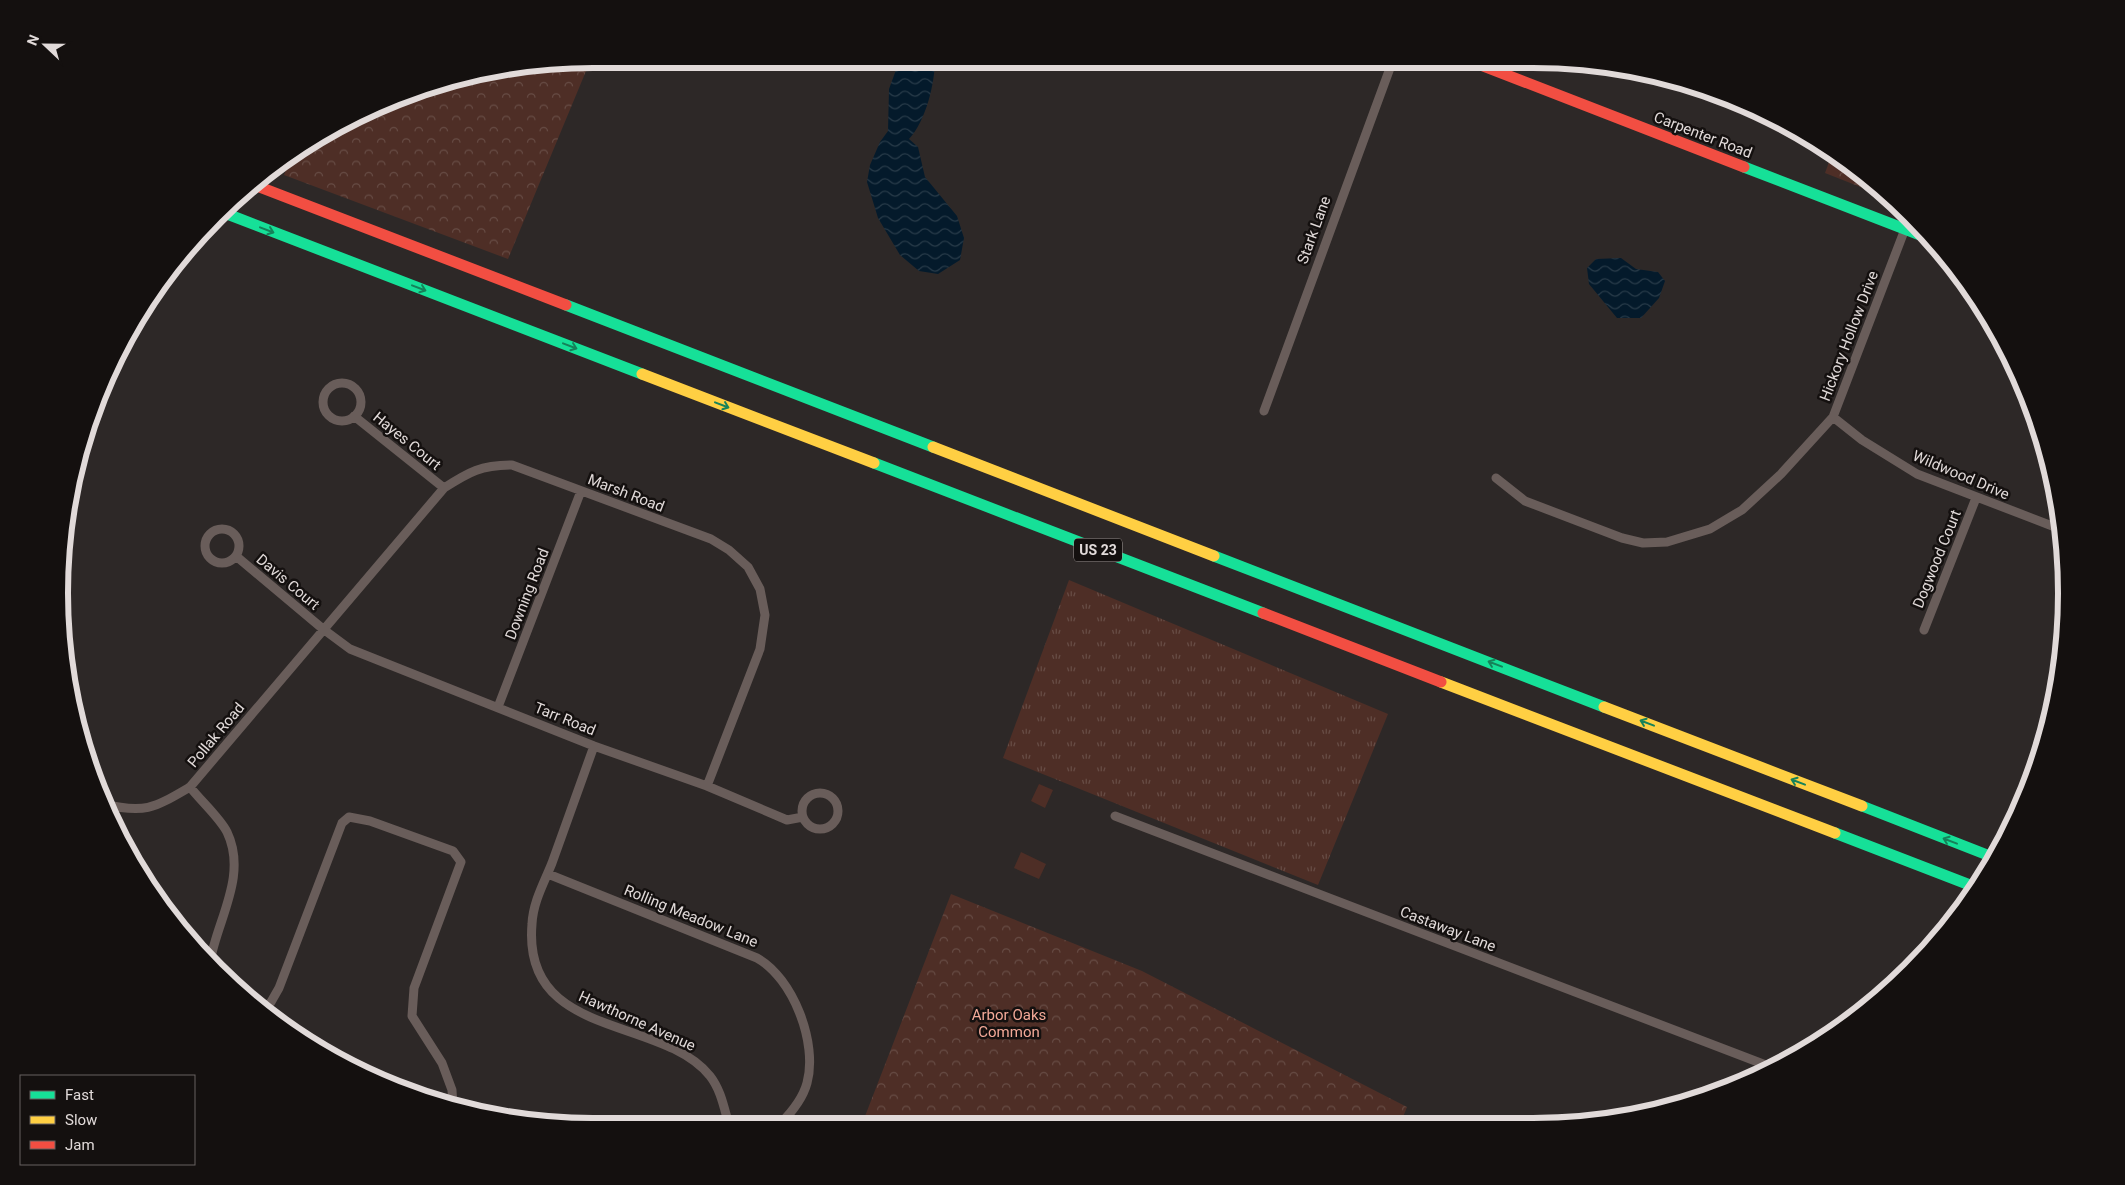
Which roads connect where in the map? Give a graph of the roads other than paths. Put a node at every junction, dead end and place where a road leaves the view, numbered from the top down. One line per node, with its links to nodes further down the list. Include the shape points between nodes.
1 (1390, 68): 7 (street, Stark Lane)
2 (1489, 68): 5 (main road, Carpenter Road)
3 (260, 187): 25 (main road, US 23, one-way to 3)
4 (228, 214): 27 (main road, US 23, one-way to 27)
5 (1905, 229): 6 (main road, Carpenter Road); 9 (street, Hickory Hollow Drive)
6 (1915, 233)
7 (1264, 411)
8 (354, 416): 8 (street, Hayes Court, via 343,421 326,413 324,395 332,386 344,383 358,393 360,405); 11 (street, Hayes Court)
9 (1833, 417): 10 (street, Hickory Hollow Drive, via 1782,474 1742,510 1710,529 1668,542 1643,543 1622,538 1525,501); 13 (street, Wildwood Drive, via 1862,440 1917,474)
10 (1496, 478)
11 (444, 488): 12 (street, Marsh Road, via 472,470 512,465); 16 (street, Marsh Road)
12 (581, 490): 18 (street, Downing Road); 20 (street, Marsh Road, via 711,540 729,550 748,567 760,589 765,616 760,649)
13 (1976, 498): 14 (street, Wildwood Drive); 17 (street, Dogwood Court)
14 (2053, 526)
15 (236, 556): 16 (street, Davis Court)
16 (323, 629): 18 (street, Tarr Road, via 350,649); 21 (street, Pollak Road)
17 (1924, 630)
18 (498, 707): 19 (street, Tarr Road)
19 (594, 746): 20 (street, Tarr Road); 26 (street, Hawthorne Avenue)
20 (707, 786): 24 (street, Tarr Road, via 787,820)
21 (190, 787): 22 (street, Pollak Road, via 158,806 134,810); 28 (street, via 226,831 234,862 230,900)
22 (113, 806)
23 (1115, 816): 30 (street, Castaway Lane)
24 (803, 817): 24 (street, via 806,800 815,794 832,797 838,808 837,820 828,828 815,829)
25 (1987, 855)
26 (548, 874): 32 (street, Hawthorne Avenue, via 534,908 531,944 536,964 551,990 575,1010 691,1058 711,1076); 33 (street, Rolling Meadow Lane, via 757,958 777,974 799,1012 810,1054 806,1085)
27 (1969, 885)
28 (211, 954)
29 (268, 1005): 31 (street, via 278,988 342,823 349,817 370,821 453,851 460,862 414,988 412,1016 442,1063)
30 (1763, 1064)
31 (452, 1099)
32 (727, 1118)
33 (786, 1118)

